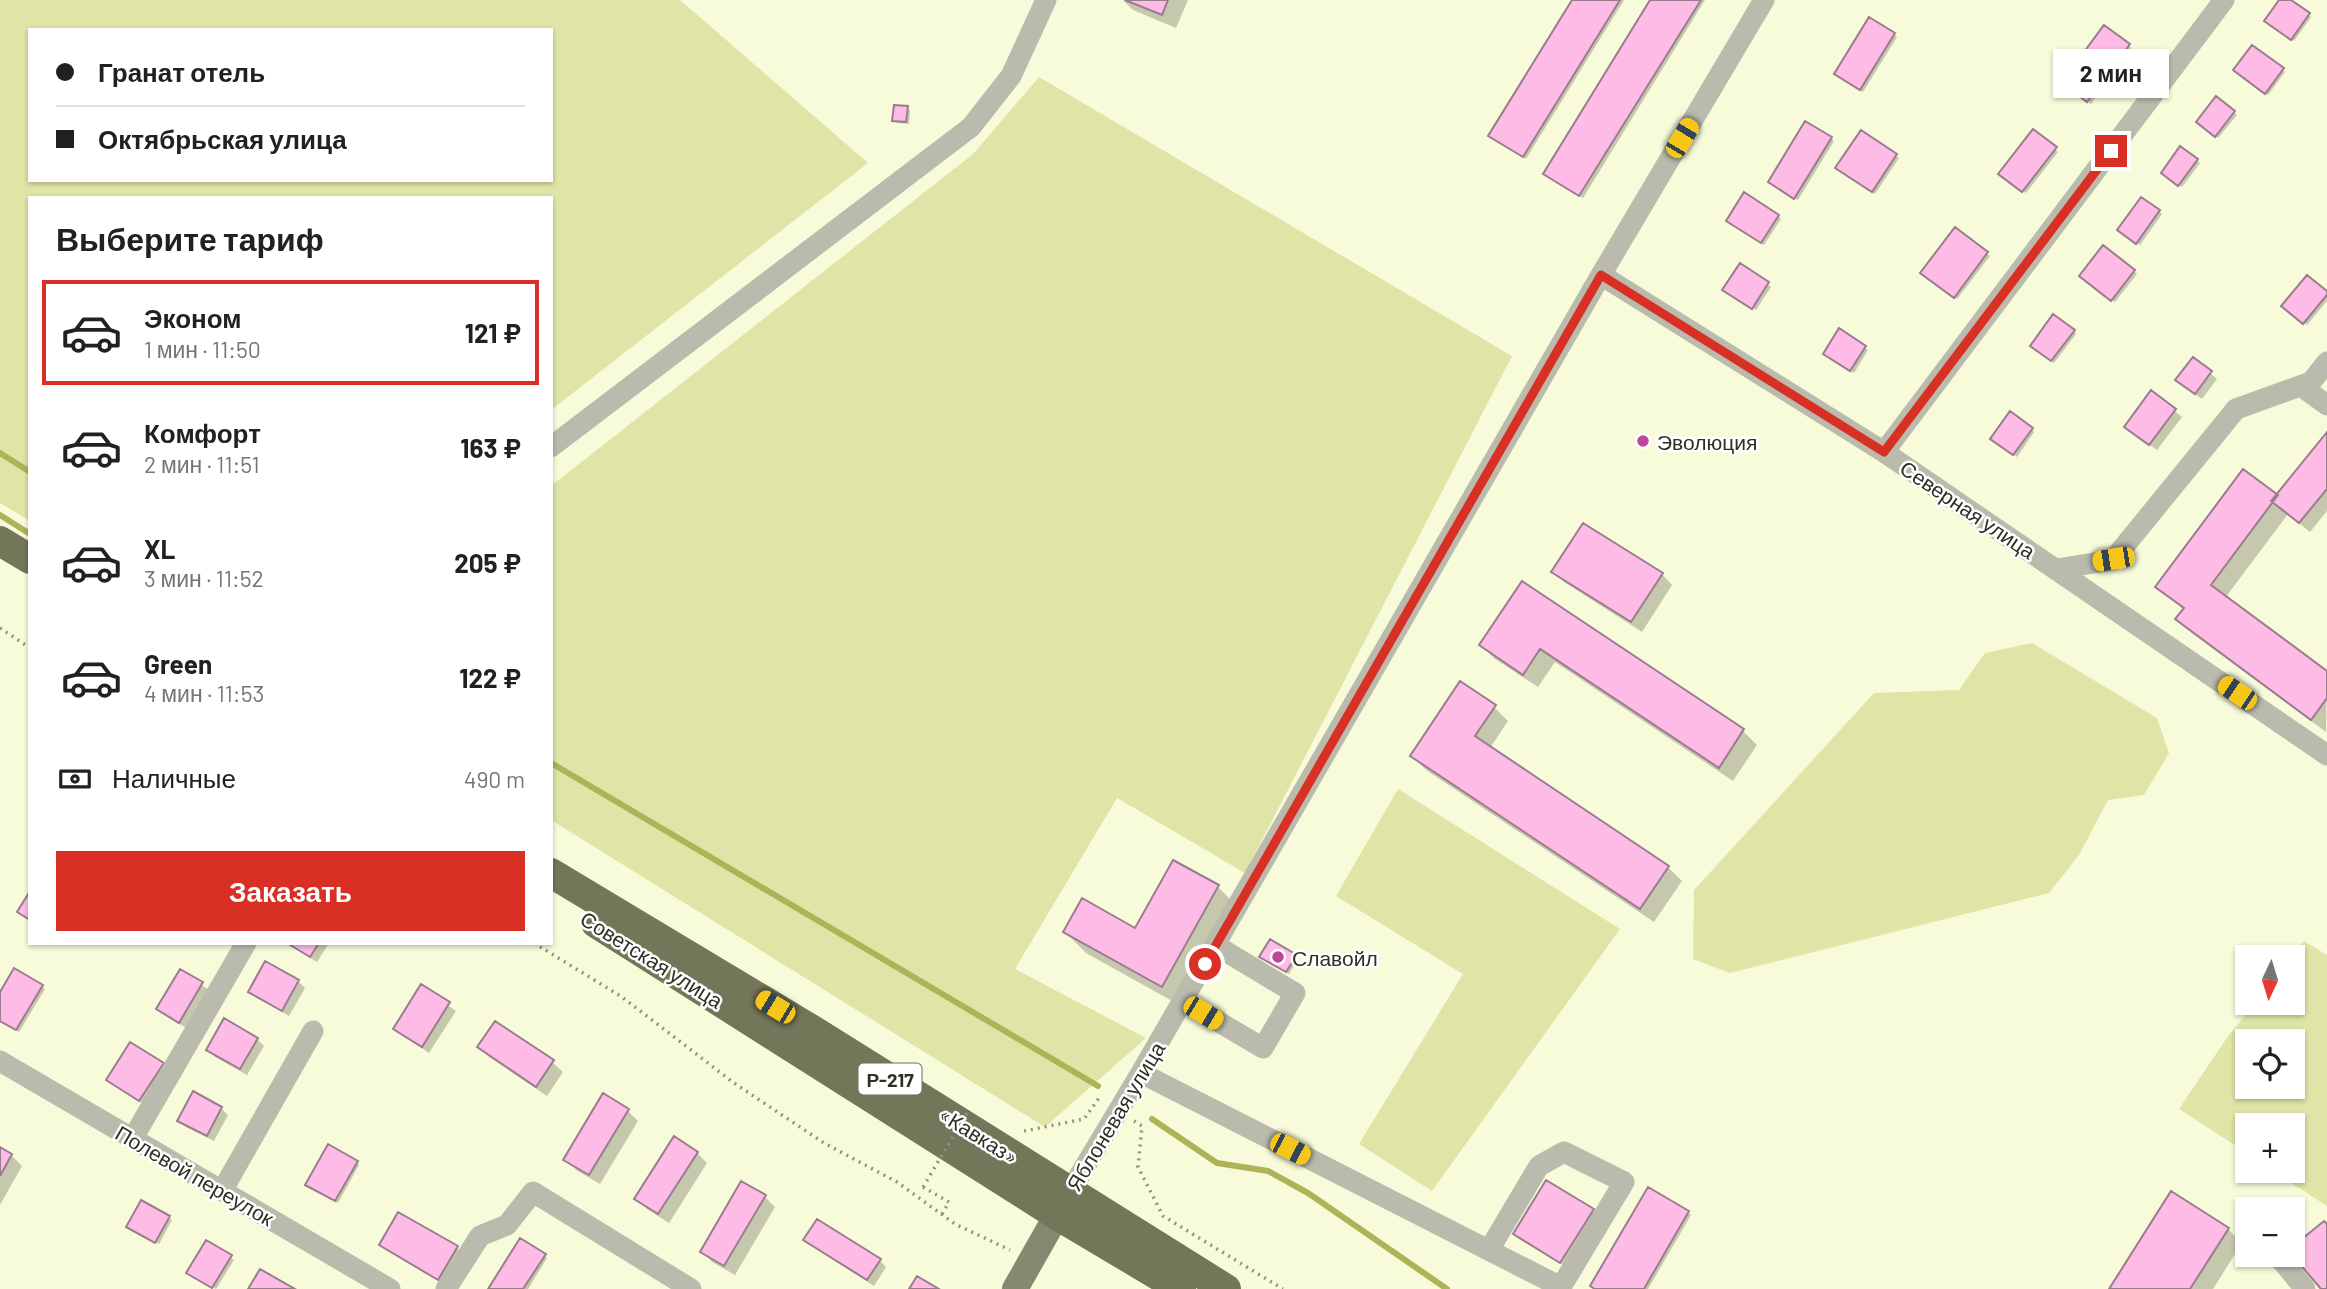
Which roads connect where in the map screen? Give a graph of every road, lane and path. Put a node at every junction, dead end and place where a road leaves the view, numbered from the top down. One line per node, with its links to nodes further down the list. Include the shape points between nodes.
1 (1046, 0): 8 (street, via 1011,76 971,127)
2 (1764, 0): 4 (street, Яблоневая улица)
3 (2224, 0): 9 (street)
4 (1601, 275): 9 (street, Северная улица); 22 (street, Яблоневая улица)
5 (2327, 362): 6 (street, via 2311,382)
6 (2301, 386): 7 (street); 13 (street, via 2236,409 2113,559)
7 (2327, 405)
8 (553, 445)
9 (1884, 452): 13 (street, Северная улица)
10 (0, 541): 12 (highway)
11 (0, 553): 14 (highway)
12 (28, 558)
13 (2056, 569): 17 (street, Северная улица)
14 (28, 570)
15 (0, 628): 16 (path)
16 (28, 648)
17 (2327, 755)
18 (553, 874): 32 (highway, «Кавказ» / Р-217, via 819,1034)
19 (553, 896): 32 (highway, Советская улица / Р-217)
20 (245, 945): 30 (street)
21 (537, 945): 33 (path, via 622,997 734,1083 824,1143 897,1182)
22 (1215, 945): 23 (street, Яблоневая улица); 23 (street, via 1295,993 1263,1048)
23 (1183, 1001): 26 (street, Яблоневая улица)
24 (313, 1031): 31 (street)
25 (0, 1061): 30 (street, Полевой переулок)
26 (1142, 1073): 28 (street, Яблоневая улица); 34 (street)
27 (969, 1110): 33 (path, bridge, via 923,1187 949,1202)
28 (1119, 1111): 29 (path, via 1099,1098 1084,1119); 32 (street, Яблоневая улица); 44 (path, via 1142,1126 1138,1167 1163,1216)
29 (1023, 1131)
30 (133, 1138): 31 (street, Полевой переулок)
31 (222, 1191): 37 (street, Полевой переулок)
32 (1063, 1204): 35 (main road); 42 (highway, Советская улица / Р-217); 43 (highway, «Кавказ» / Р-217)
33 (942, 1214): 35 (path)
34 (1489, 1250): 34 (street, via 1561,1287 1623,1182 1564,1152 1539,1166)
35 (1031, 1260): 41 (main road)
36 (2287, 1267): 45 (street)
37 (359, 1281): 38 (street, Полевой переулок)
38 (390, 1289)
39 (446, 1289): 40 (street, via 480,1236 508,1225 533,1192)
40 (691, 1289)
41 (1016, 1289)
42 (1181, 1289)
43 (1226, 1289)
44 (1283, 1289)
45 (2305, 1289)

